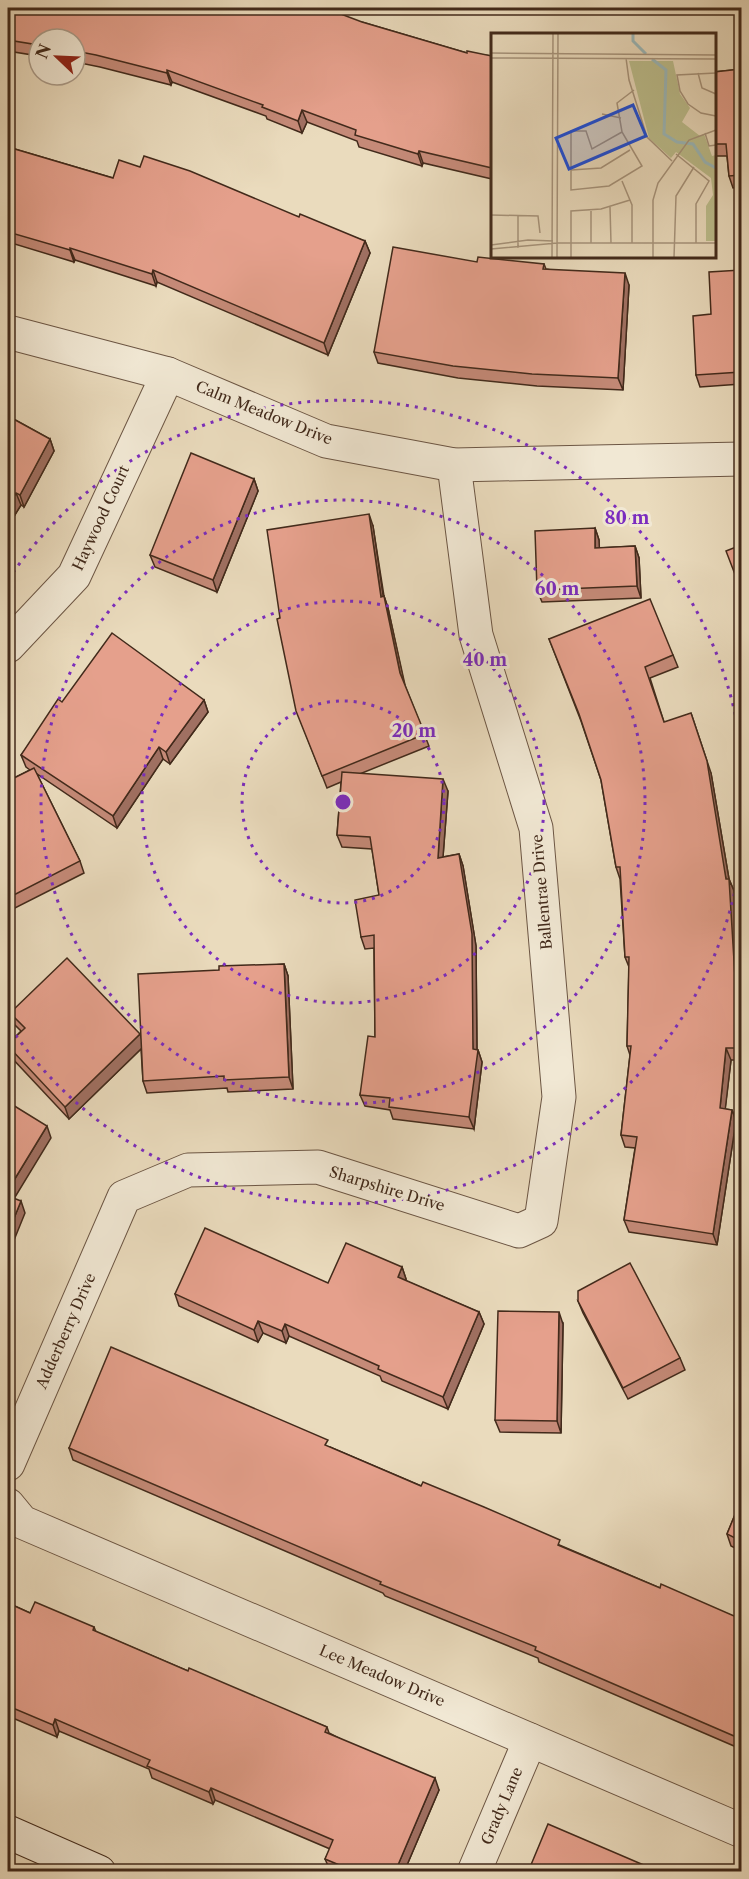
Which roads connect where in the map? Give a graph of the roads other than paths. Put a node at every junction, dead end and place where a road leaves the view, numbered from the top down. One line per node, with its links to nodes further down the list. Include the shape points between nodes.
1 (8, 332): 2 (street, Calm Meadow Drive)
2 (168, 374): 4 (street, Calm Meadow Drive, via 326,441); 5 (street, Haywood Court, via 74,576)
3 (741, 459): 4 (street, Calm Meadow Drive)
4 (454, 465): 7 (street, Ballentrae Drive, via 476,635 536,828 559,1097)
5 (8, 646)
6 (124, 1197): 7 (street, Sharpshire Drive, via 188,1170 318,1167 519,1230); 8 (street, Adderberry Drive)
7 (541, 1221)
8 (8, 1464)
9 (15, 1514): 10 (street, Lee Meadow Drive)
10 (530, 1740): 11 (street, Lee Meadow Drive); 14 (street, Grady Lane)
11 (741, 1831)
12 (8, 1832): 13 (street)
13 (99, 1872)
14 (474, 1872)

